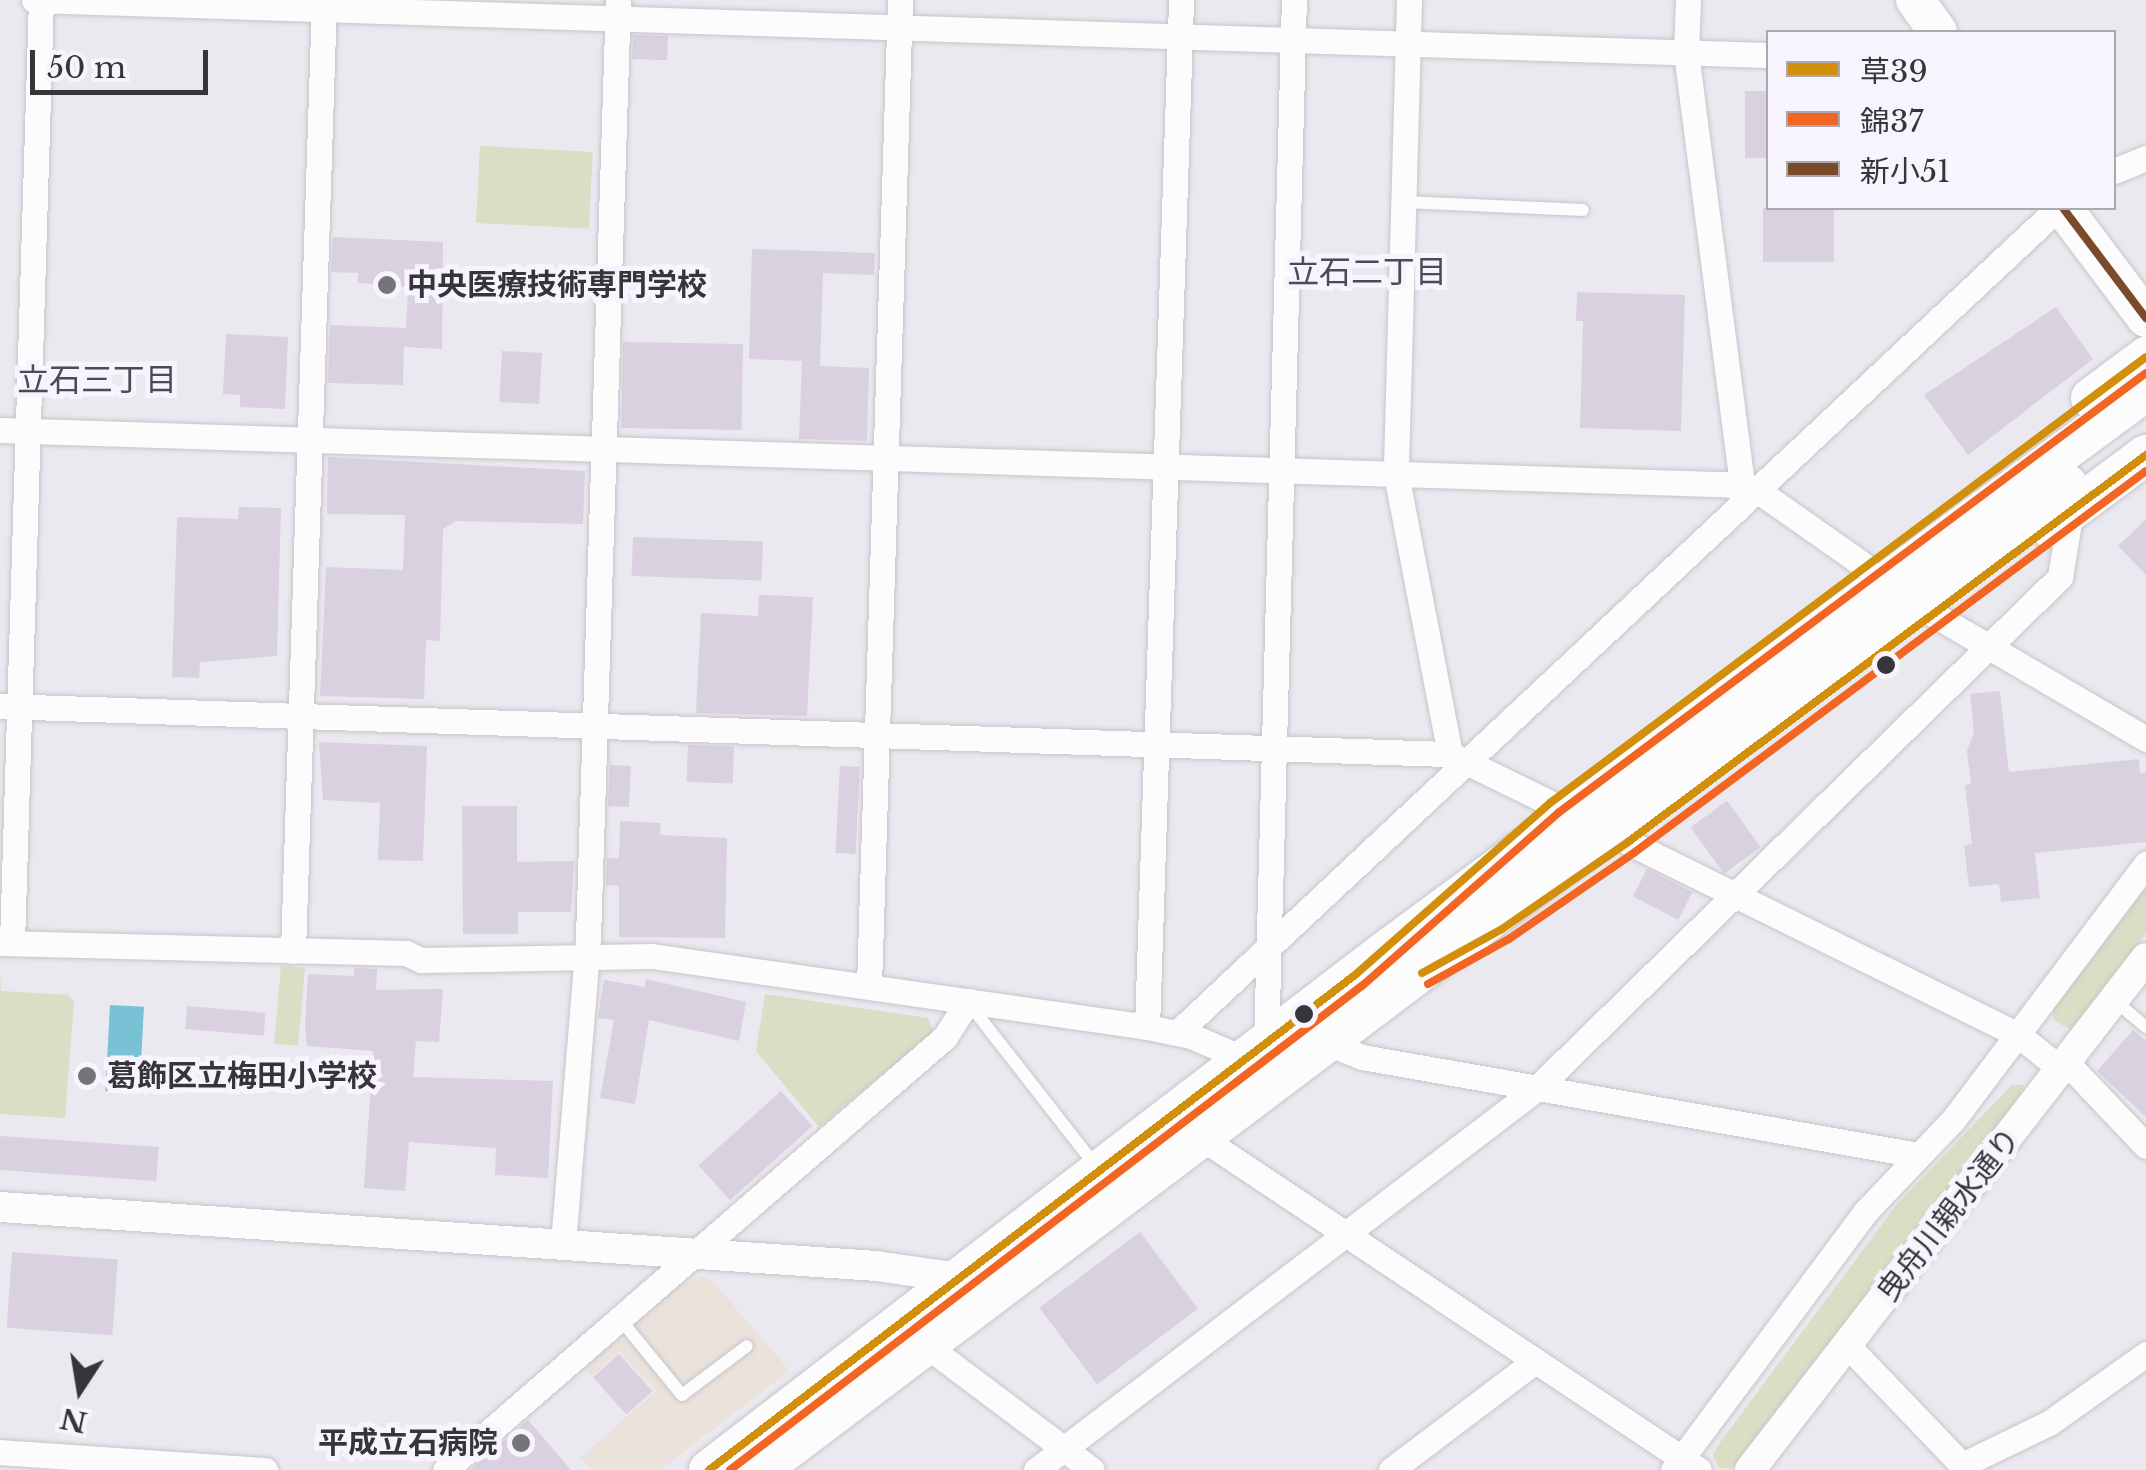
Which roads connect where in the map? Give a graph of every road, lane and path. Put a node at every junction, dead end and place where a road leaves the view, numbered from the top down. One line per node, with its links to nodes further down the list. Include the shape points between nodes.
1 (39, 0): 8 (street); 29 (street)
2 (900, 0): 11 (street)
3 (1181, 0): 13 (street)
4 (1294, 0): 14 (street)
5 (1409, 0): 15 (street)
6 (1688, 0): 16 (street)
7 (1915, 0): 12 (main road)
8 (183, 4): 9 (street)
9 (324, 5): 10 (street); 30 (street)
10 (617, 10): 11 (street); 31 (street)
11 (899, 28): 13 (street); 32 (street)
12 (1937, 30)
13 (1180, 38): 14 (street); 34 (street)
14 (1292, 40): 15 (street); 35 (street)
15 (1407, 45): 16 (street); 20 (street)
16 (1686, 53): 17 (street); 37 (street)
17 (1766, 55)
18 (2146, 158): 19 (street)
19 (2116, 170)
20 (1405, 202): 21 (lane); 36 (street)
21 (1584, 210)
22 (2058, 210): 37 (street)
23 (2062, 210): 24 (main road)
24 (2146, 318)
25 (2146, 357): 39 (highway)
26 (2146, 391): 50 (highway)
27 (2146, 424): 50 (highway)
28 (0, 430): 29 (street)
29 (29, 430): 30 (street); 42 (street)
30 (309, 439): 31 (street); 43 (street)
31 (604, 448): 32 (street); 44 (street)
32 (884, 456): 34 (street); 45 (street)
33 (2146, 456): 38 (highway)
34 (1167, 466): 35 (street); 47 (street)
35 (1279, 470): 36 (street); 48 (street)
36 (1396, 474): 37 (street); 49 (street)
37 (1748, 487): 39 (street); 49 (street)
38 (2071, 510): 40 (highway); 41 (street, via 2060,577)
39 (1866, 566): 50 (highway)
40 (1933, 614): 41 (street); 50 (highway)
41 (1986, 649): 46 (street); 52 (street)
42 (10, 706): 43 (street); 53 (street)
43 (301, 718): 44 (street); 54 (street)
44 (596, 728): 45 (street); 56 (street)
45 (875, 737): 47 (street); 59 (street)
46 (2146, 739)
47 (1156, 745): 48 (street); 62 (street)
48 (1272, 748): 49 (street); 55 (street)
49 (1455, 757): 50 (street); 55 (street)
50 (1588, 825): 52 (street); 58 (highway); 58 (highway, via 1502,929)
51 (2146, 864): 65 (street)
52 (1734, 895): 65 (street); 69 (street)
53 (6, 943): 54 (street)
54 (293, 951): 56 (street, via 406,953 421,960)
55 (1265, 951): 64 (street); 67 (street)
56 (586, 956): 59 (street, via 652,956); 76 (street)
57 (2146, 958): 60 (street, 曳舟川親水通り)
58 (1397, 965): 66 (highway); 67 (highway)
59 (869, 986): 61 (street)
60 (2114, 1000): 63 (lane); 68 (street, 曳舟川親水通り)
61 (968, 1001): 62 (street); 73 (lane); 77 (street, via 945,1037)
62 (1146, 1027): 64 (street)
63 (2146, 1028)
64 (1176, 1033): 67 (street)
65 (2016, 1034): 68 (street); 72 (street, via 1953,1120)
66 (1325, 1042): 69 (street, via 1350,1054); 70 (highway)
67 (1256, 1052): 73 (highway)
68 (2064, 1065): 71 (street); 80 (street, 曳舟川親水通り)
69 (1536, 1089): 72 (street); 75 (street)
70 (1199, 1136): 75 (street); 78 (highway, via 1004,1283)
71 (2146, 1146)
72 (1918, 1154): 86 (street, via 1864,1212)
73 (1100, 1172): 78 (highway)
74 (0, 1207): 76 (street)
75 (1350, 1235): 83 (street); 84 (street)
76 (563, 1244): 77 (street)
77 (696, 1254): 78 (street); 79 (street)
78 (941, 1313): 84 (street); 90 (highway); 91 (highway)
79 (620, 1319): 81 (lane, via 682,1395); 89 (street)
80 (1846, 1344): 87 (street); 95 (street, 曳舟川親水通り)
81 (747, 1346)
82 (2146, 1354): 87 (street, via 2049,1423)
83 (1535, 1361): 86 (street); 94 (street)
84 (1064, 1449): 92 (street); 93 (street)
85 (0, 1452): 88 (street)
86 (1684, 1466)
87 (1965, 1467)
88 (265, 1470)
89 (444, 1470)
90 (709, 1470)
91 (760, 1470)
92 (1036, 1470)
93 (1092, 1470)
94 (1391, 1470)
95 (1750, 1470)

